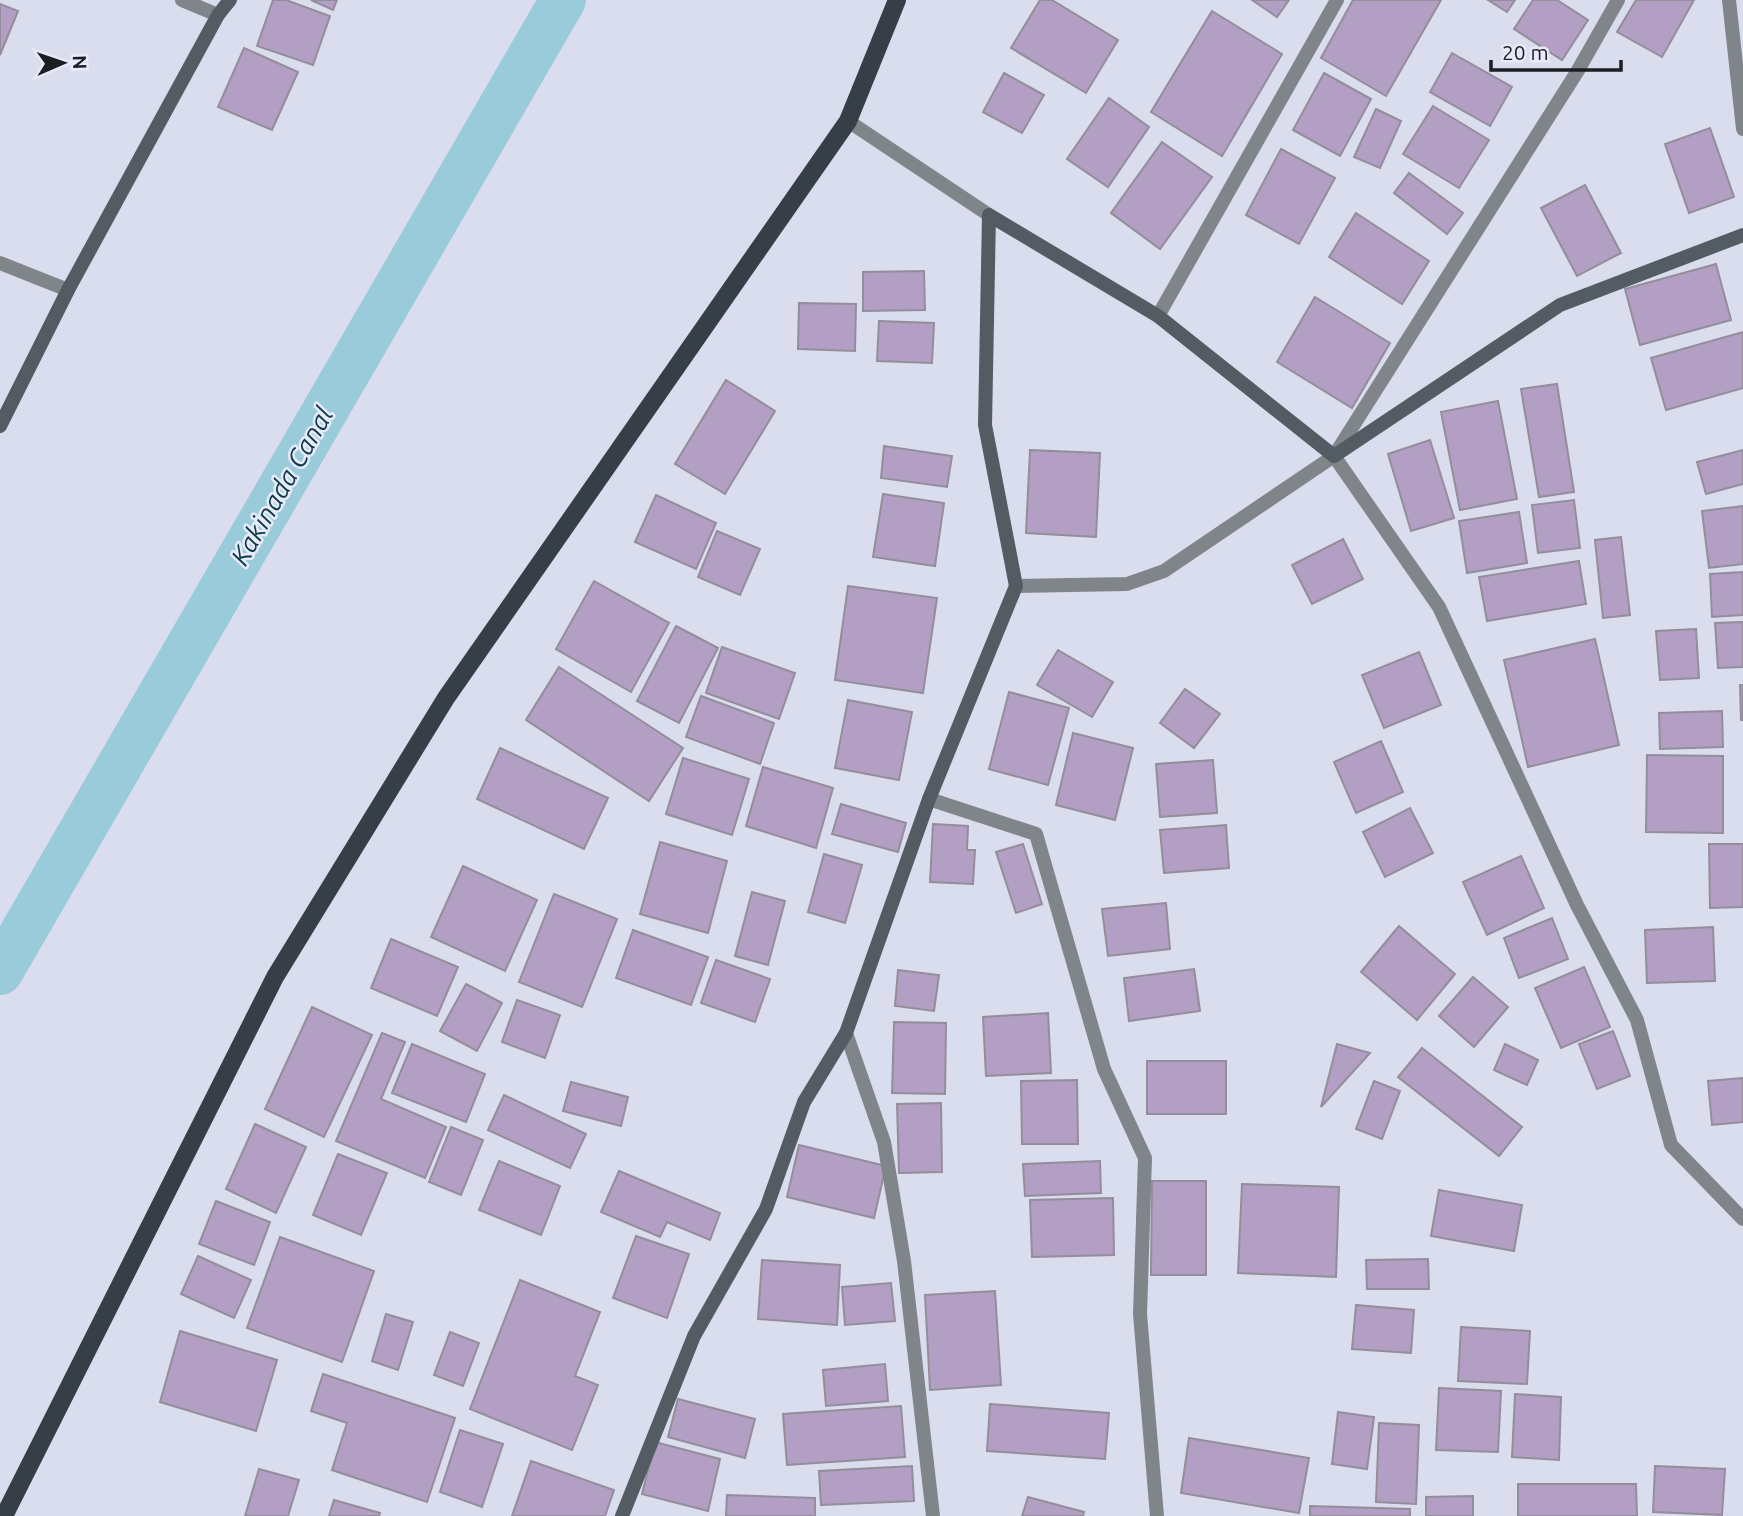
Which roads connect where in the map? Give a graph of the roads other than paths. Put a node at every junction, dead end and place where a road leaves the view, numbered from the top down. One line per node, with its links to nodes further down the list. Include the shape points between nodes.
1 (183, 0): 7 (street)
2 (230, 0): 7 (main road)
3 (897, 0): 8 (main road)
4 (1337, 0): 14 (street)
5 (1618, 0): 16 (street)
6 (1729, 0): 9 (street)
7 (218, 15): 13 (main road)
8 (848, 121): 10 (street); 21 (main road, via 446,698 282,965)
9 (1743, 130)
10 (989, 215): 14 (main road); 17 (main road, via 985,425)
11 (1743, 235): 16 (main road, via 1560,305)
12 (0, 263): 13 (street)
13 (68, 290): 15 (main road)
14 (1158, 316): 16 (main road)
15 (1, 423)
16 (1334, 456): 17 (street, via 1164,571 1127,583); 20 (street, via 1439,607 1577,905 1637,1020 1671,1144)
17 (1016, 586): 18 (main road)
18 (929, 799): 19 (main road); 24 (street, via 1036,834 1104,1069 1145,1158 1140,1314)
19 (846, 1033): 22 (main road, via 804,1102 766,1209 694,1335); 23 (street, via 884,1142 905,1274)
20 (1743, 1219)
21 (4, 1516)
22 (622, 1516)
23 (933, 1516)
24 (1157, 1516)

